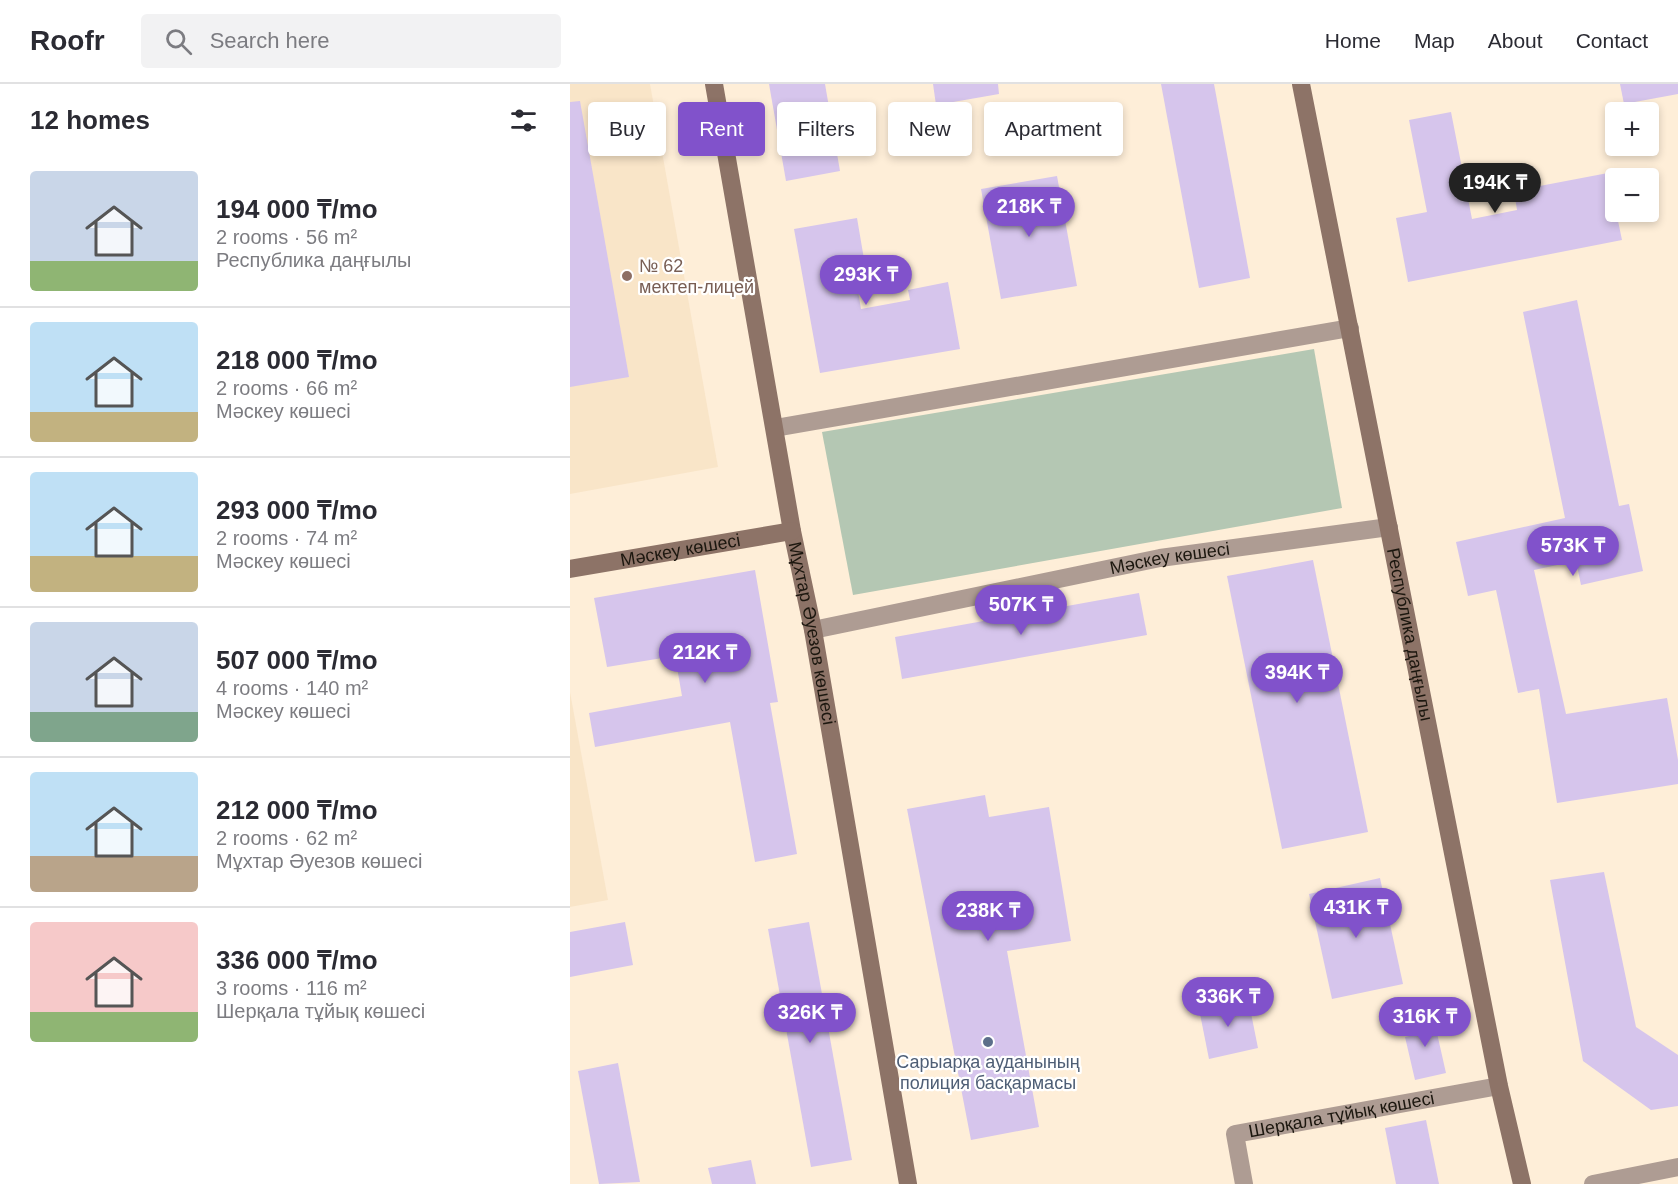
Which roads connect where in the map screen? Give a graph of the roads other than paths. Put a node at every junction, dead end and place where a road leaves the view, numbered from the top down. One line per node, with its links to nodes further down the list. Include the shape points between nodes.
1 (714, 84): 4 (street, Мұхтар Әуезов көшесі)
2 (1301, 84): 3 (street, Республика даңғылы)
3 (1350, 328): 4 (street); 5 (street, Республика даңғылы)
4 (774, 428): 6 (street, Мұхтар Әуезов көшесі)
5 (1389, 527): 8 (street, Мәскеу көшесі, via 1160,558); 9 (street, Республика даңғылы)
6 (792, 531): 7 (street, Мәскеу көшесі); 8 (street, Мұхтар Әуезов көшесі)
7 (570, 568)
8 (813, 630): 11 (street, Мұхтар Әуезов көшесі)
9 (1499, 1086): 12 (street, Шерқала тұйық көшесі, via 1235,1134); 13 (street, Республика даңғылы)
10 (1678, 1167): 14 (street)
11 (908, 1184)
12 (1244, 1184)
13 (1522, 1184)
14 (1593, 1184)

